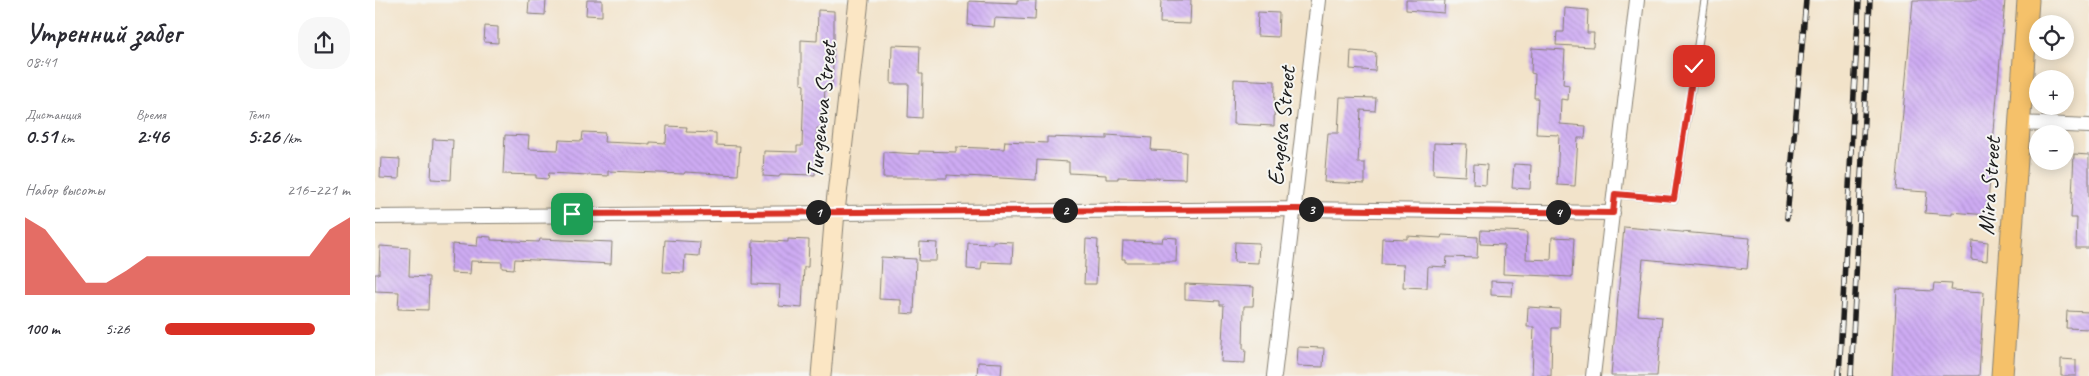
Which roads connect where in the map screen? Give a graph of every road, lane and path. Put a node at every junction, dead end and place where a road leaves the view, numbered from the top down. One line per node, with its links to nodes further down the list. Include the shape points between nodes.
1 (859, 0): 10 (main road, Turgeneva Street)
2 (1317, 0): 9 (street, Engelsa Street)
3 (1637, 0): 8 (street)
4 (1705, 0): 8 (lane, via 1674,199)
5 (2028, 0): 6 (main road, Mira Street)
6 (2019, 124): 7 (street); 16 (main road, Mira Street)
7 (2089, 126)
8 (1615, 194): 11 (street)
9 (1295, 209): 10 (street); 11 (street); 14 (street, Engelsa Street)
10 (835, 212): 12 (street); 13 (main road, Turgeneva Street)
11 (1613, 213): 15 (street)
12 (375, 217)
13 (821, 376)
14 (1274, 376)
15 (1593, 376)
16 (2002, 376)

